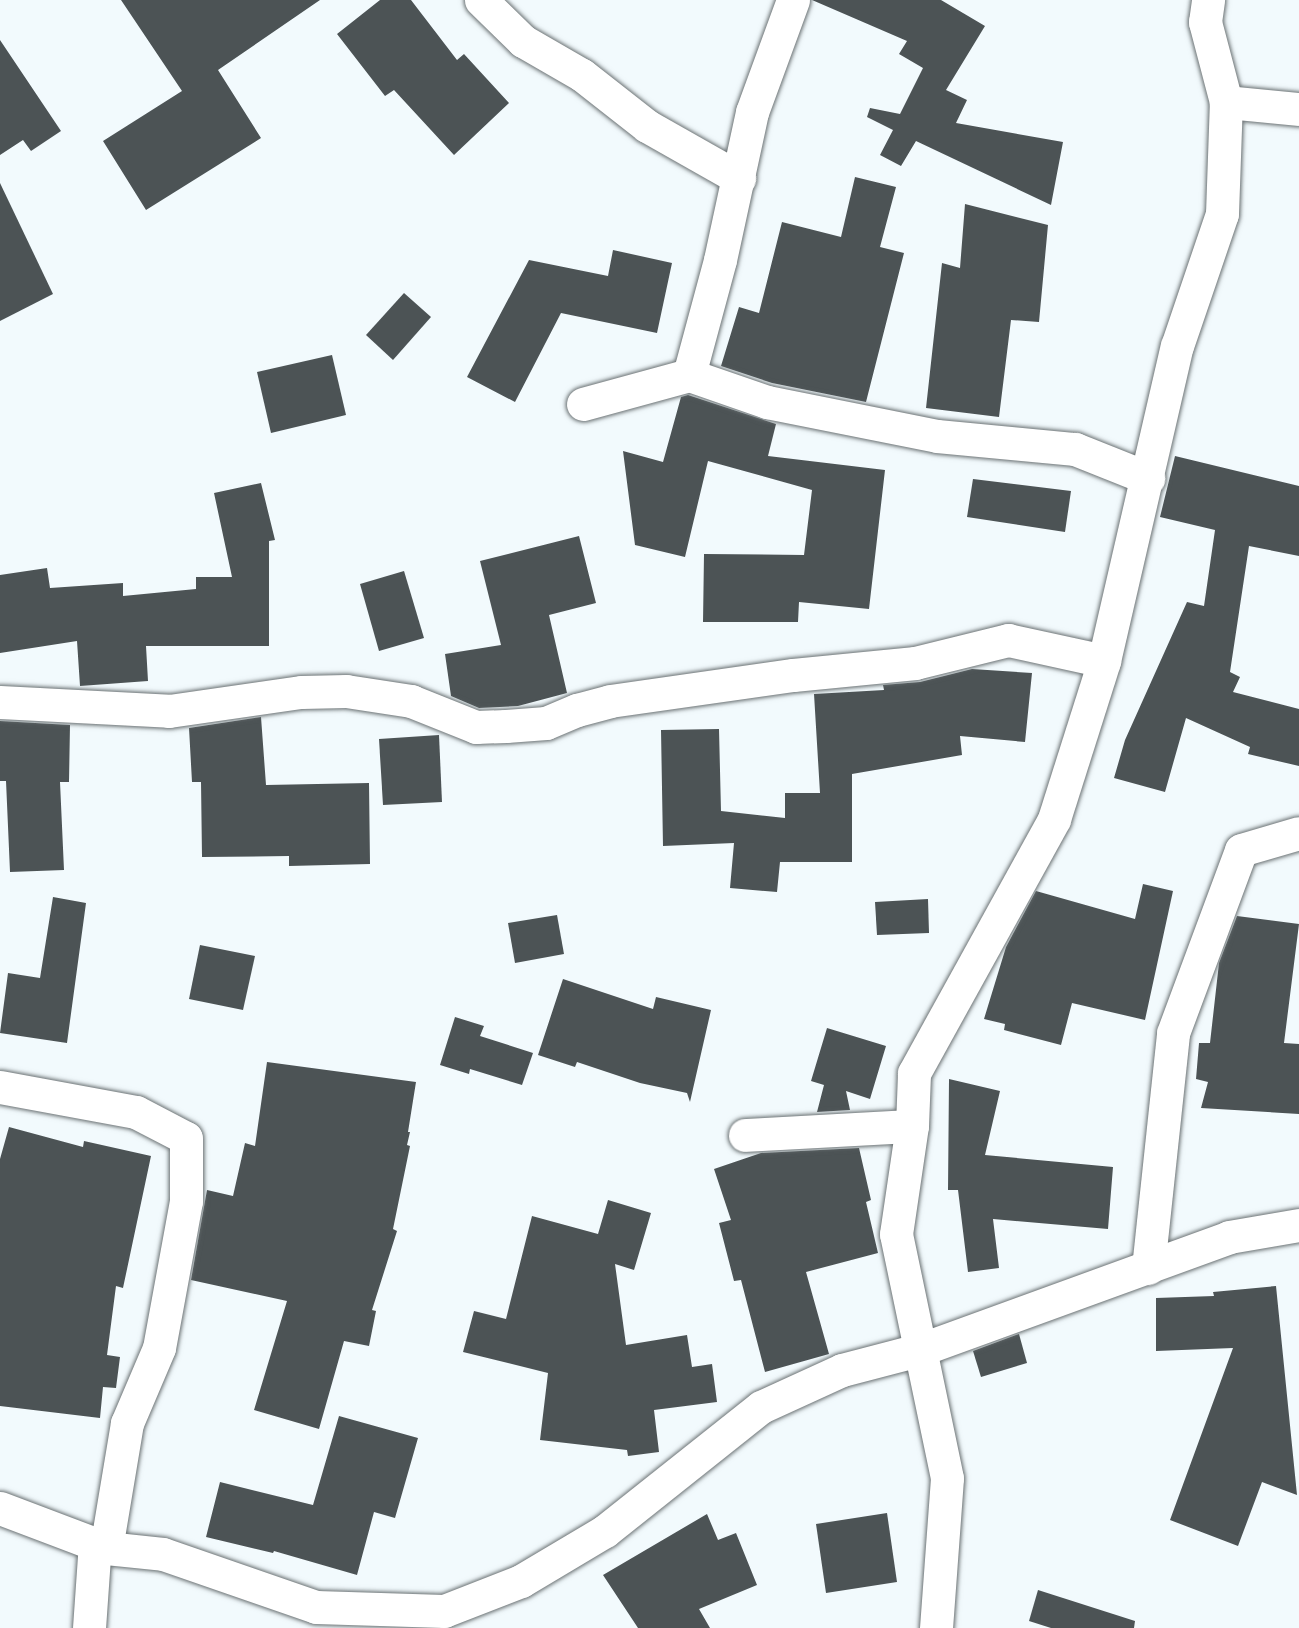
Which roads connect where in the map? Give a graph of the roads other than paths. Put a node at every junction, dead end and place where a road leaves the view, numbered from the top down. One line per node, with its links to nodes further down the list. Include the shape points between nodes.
1 (481, 0): 6 (street, via 523,41 582,75 648,126)
2 (793, 0): 6 (street, via 752,112)
3 (1208, 0): 4 (street, via 1205,22)
4 (1226, 102): 5 (street); 9 (street, via 1222,214 1177,346)
5 (1299, 109)
6 (739, 178): 7 (street)
7 (689, 375): 8 (street); 9 (street, via 767,402 937,436 1075,449)
8 (583, 404)
9 (1148, 478): 10 (street)
10 (1104, 661): 11 (street, via 1008,640 915,663 622,699 546,723 506,726 476,727 411,701 346,691 301,692 169,711); 14 (street, via 1054,819 914,1073)
11 (0, 702)
12 (1299, 833): 17 (street, via 1241,850 1173,1033)
13 (0, 1087): 20 (street, via 136,1112 186,1138 186,1201 159,1348 127,1423)
14 (912, 1126): 15 (street); 18 (street, via 896,1234)
15 (745, 1135)
16 (1299, 1225): 17 (street, via 1229,1237)
17 (1148, 1268): 18 (street)
18 (922, 1349): 21 (street, via 842,1370 761,1407 605,1531 521,1581 444,1611); 23 (street, via 947,1478)
19 (0, 1508): 20 (street)
20 (101, 1546): 21 (street, via 163,1555); 22 (street)
21 (313, 1618)
22 (89, 1628)
23 (936, 1628)

